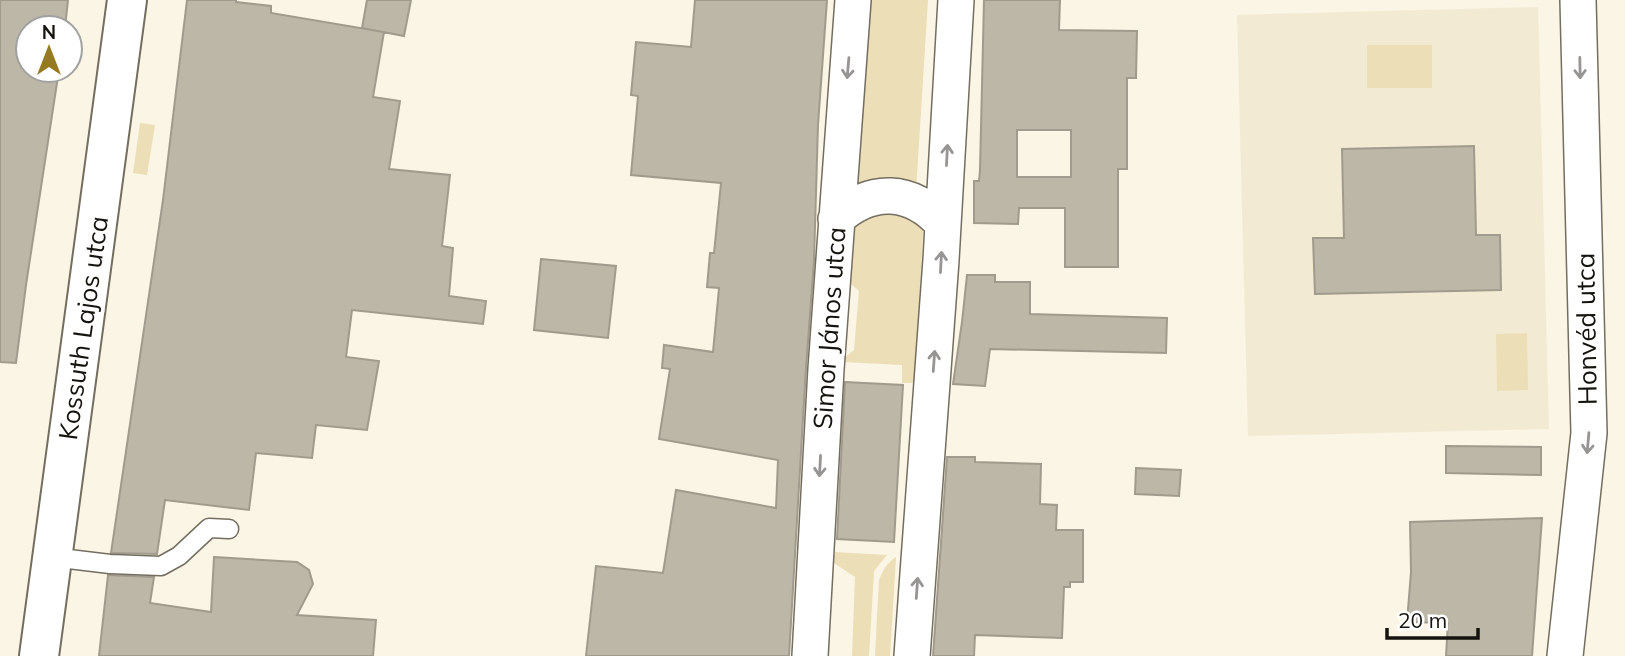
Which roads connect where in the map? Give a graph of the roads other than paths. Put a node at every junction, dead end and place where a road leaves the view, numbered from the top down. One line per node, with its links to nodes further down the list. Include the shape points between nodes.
1 (127, 0): 8 (main road, Kossuth Lajos utca)
2 (853, 0): 5 (street, Simor János utca, one-way to 5)
3 (956, 0): 6 (street, one-way to 3)
4 (1578, 0): 12 (street, Honvéd utca, one-way to 12, via 1589,433)
5 (836, 219): 6 (street, via 862,201 893,196 921,204); 10 (street, Simor János utca, one-way to 10)
6 (943, 224): 11 (street, one-way to 6)
7 (229, 529): 8 (lane, via 209,528 161,566)
8 (52, 557): 9 (main road, Kossuth Lajos utca)
9 (39, 656)
10 (810, 656)
11 (912, 656)
12 (1565, 656)

